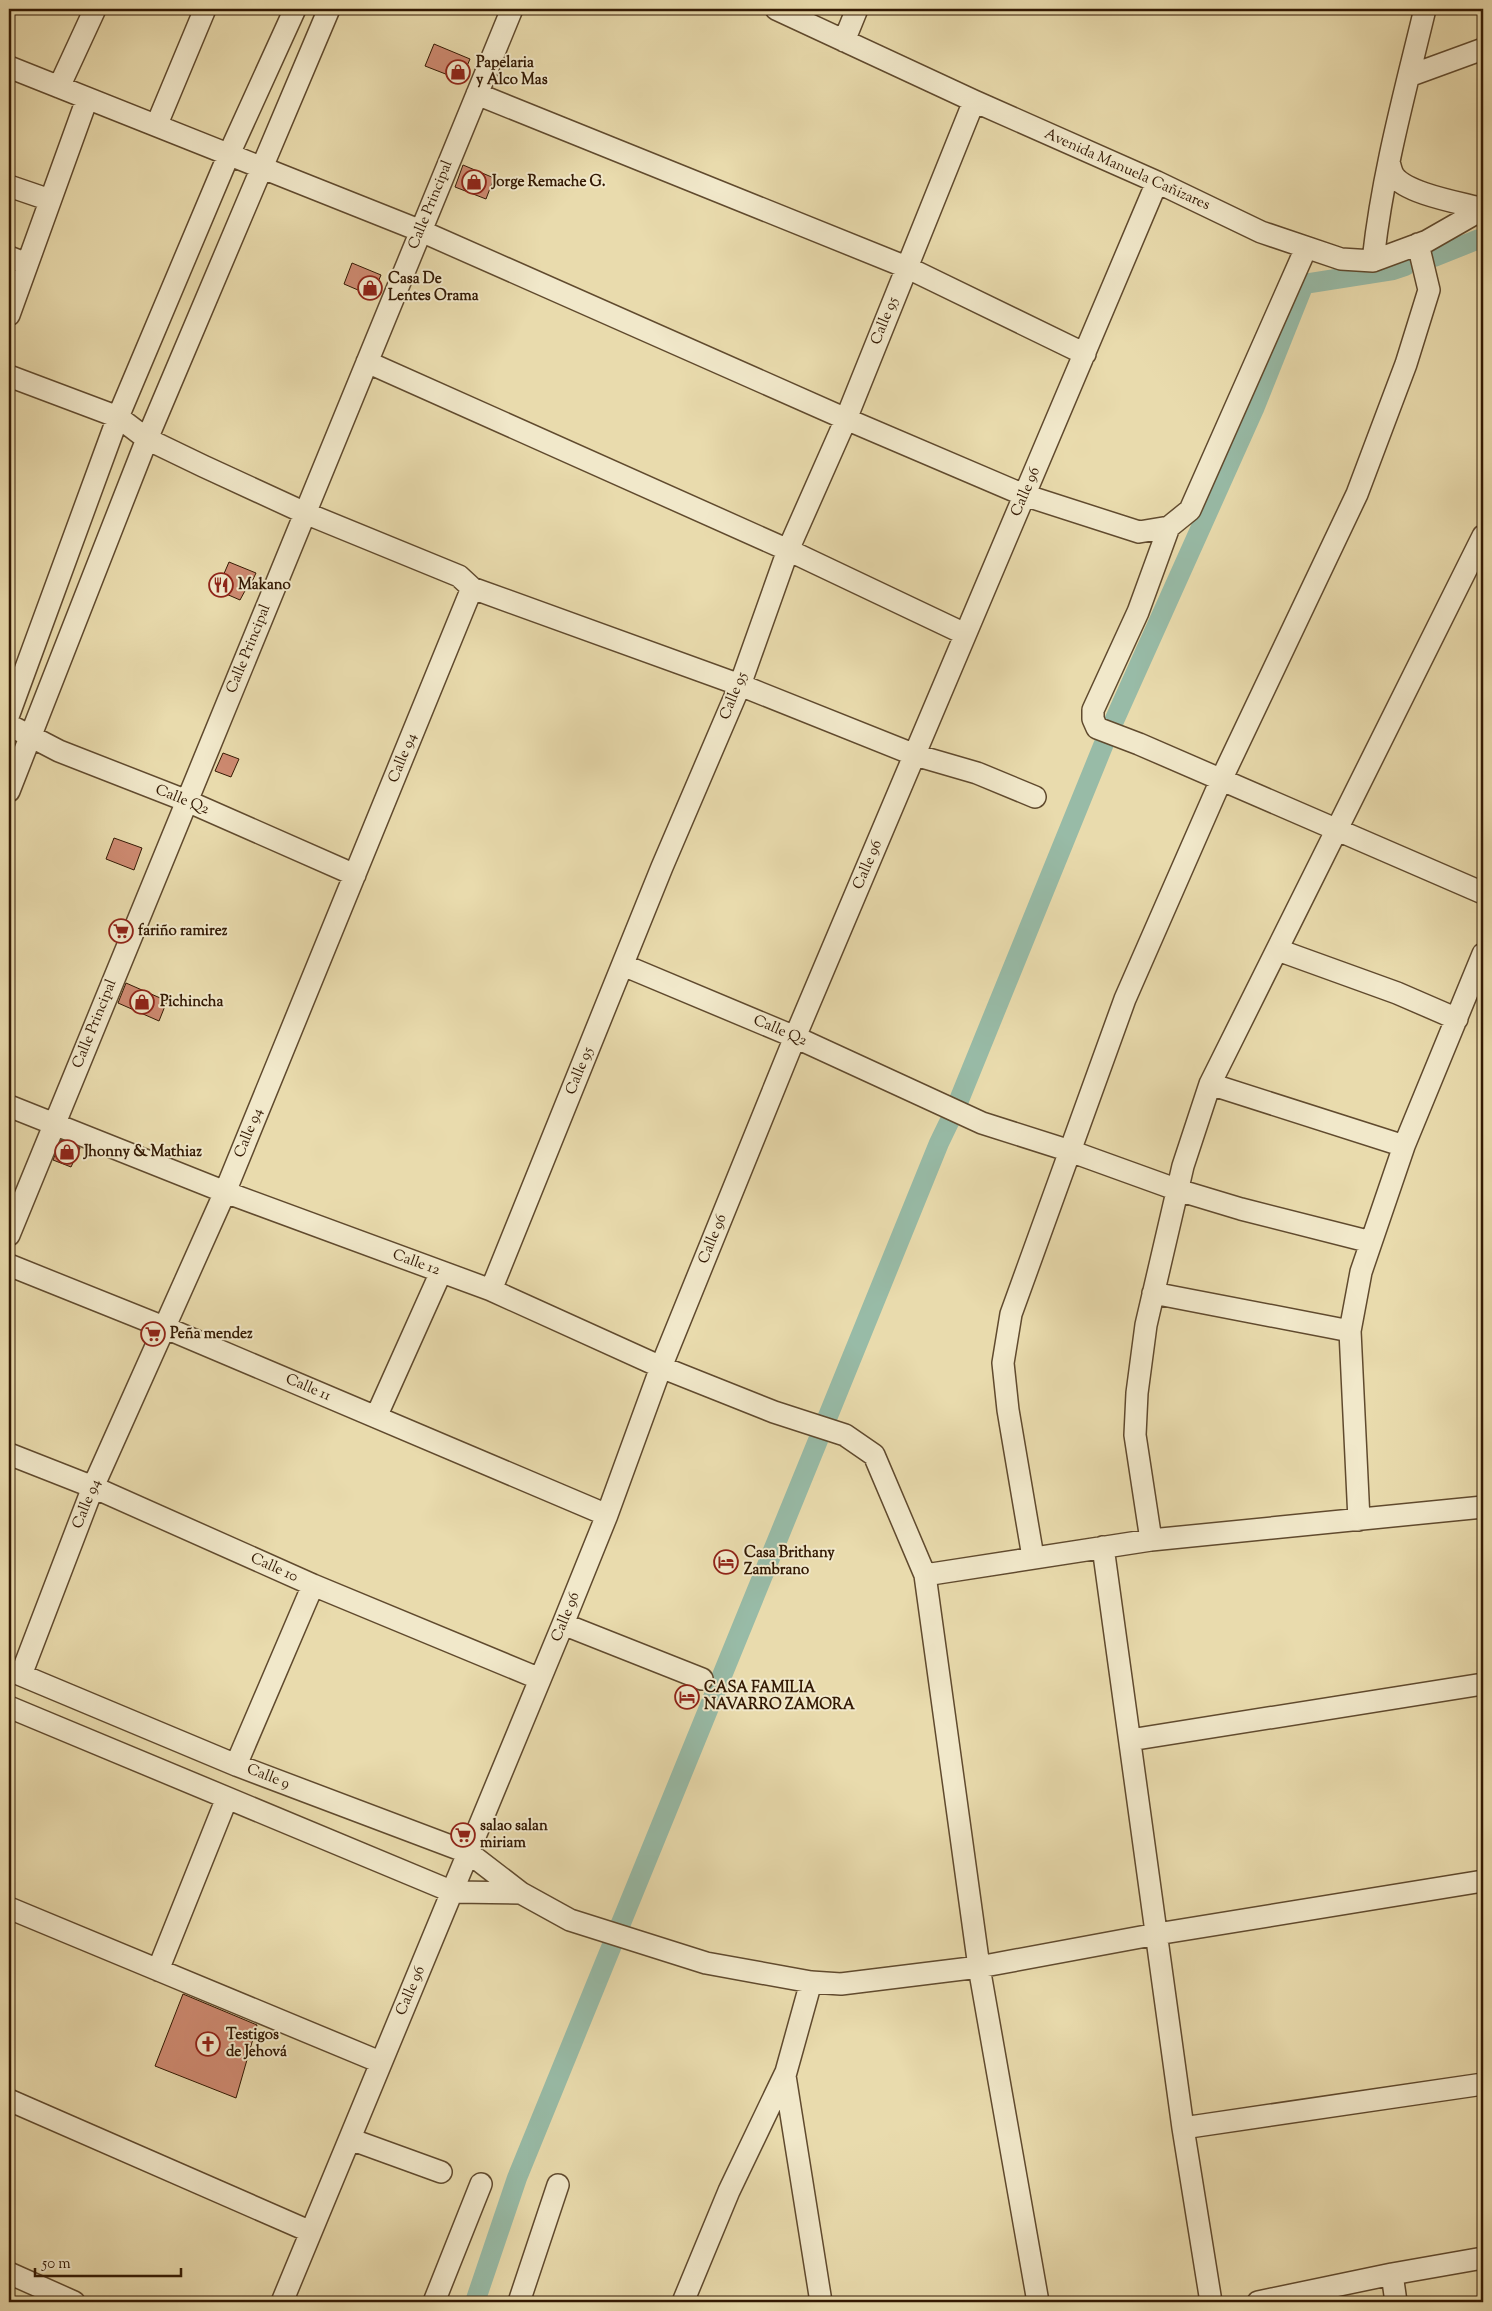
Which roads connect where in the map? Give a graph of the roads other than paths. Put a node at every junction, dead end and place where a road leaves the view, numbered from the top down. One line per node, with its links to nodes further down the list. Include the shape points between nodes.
1 (95, 9): 13 (street)
2 (205, 9): 17 (street)
3 (295, 9): 18 (street)
4 (329, 9): 20 (street)
5 (512, 9): 14 (street, Calle Principal)
6 (776, 9): 9 (street, Avenida Manuela Cañizares)
7 (857, 9): 9 (street)
8 (1425, 9): 12 (street)
9 (844, 41): 16 (street, Avenida Manuela Cañizares)
10 (1483, 49): 12 (street)
11 (9, 67): 13 (street)
12 (1409, 76): 19 (street)
13 (58, 87): 15 (street)
14 (477, 94): 25 (street, Calle Principal); 30 (street)
15 (87, 99): 17 (street); 23 (street)
16 (974, 101): 21 (street, Avenida Manuela Cañizares); 30 (street, Calle 95)
17 (157, 124): 18 (street)
18 (229, 154): 20 (street); 35 (street)
19 (1389, 162): 24 (street, via 1395,177 1411,188); 29 (street, via 1378,210)
20 (261, 166): 25 (street); 37 (street)
21 (1157, 182): 27 (street, Avenida Manuela Cañizares, via 1261,232); 32 (street, Calle 96)
22 (9, 186): 23 (street)
23 (50, 200): 28 (street)
24 (1483, 209): 26 (street, Avenida Manuela Cañizares)
25 (421, 231): 33 (street, Calle Principal); 36 (street)
26 (1418, 244): 29 (street, Avenida Manuela Cañizares); 50 (street, via 1428,290 1406,364 1357,494)
27 (1306, 248): 29 (street, Avenida Manuela Cañizares, via 1341,259); 40 (street, via 1190,510)
28 (18, 261): 31 (street)
29 (1373, 261)
30 (906, 267): 32 (street); 36 (street, Calle 95)
31 (9, 315)
32 (1085, 354): 38 (street, Calle 96)
33 (367, 362): 39 (street, Calle Principal); 42 (street)
34 (9, 376): 35 (street)
35 (118, 417): 37 (street); 46 (street)
36 (846, 419): 38 (street); 42 (street, Calle 95)
37 (147, 439): 39 (street); 48 (street)
38 (1024, 495): 40 (street, via 1139,532); 44 (street, Calle 96)
39 (305, 512): 43 (street, via 459,576); 53 (street, Calle Principal)
40 (1169, 527): 50 (street, via 1138,612 1093,710 1093,719 1097,728)
41 (1483, 536): 54 (street)
42 (788, 550): 44 (street); 45 (street, Calle 95)
43 (472, 588): 45 (street); 55 (street, Calle 94)
44 (965, 634): 49 (street, Calle 96)
45 (740, 685): 49 (street); 59 (street, Calle 95)
46 (11, 701)
47 (9, 725): 48 (street, Calle Q2)
48 (30, 736): 51 (street); 53 (street, Calle Q2, via 59,751)
49 (915, 755): 52 (street, via 977,773); 61 (street, Calle 96)
50 (1221, 780): 54 (street); 66 (street, via 1125,999)
51 (9, 791)
52 (1035, 797)
53 (186, 801): 55 (street, Calle Q2); 64 (street, Calle Principal)
54 (1337, 831): 56 (street); 57 (street)
55 (356, 875): 68 (street, Calle 94)
56 (1483, 893)
57 (1278, 950): 60 (street); 62 (street)
58 (1483, 954): 60 (street)
59 (623, 965): 61 (street, Calle Q2); 73 (street, Calle 95)
60 (1457, 1018): 65 (street)
61 (795, 1037): 66 (street, Calle Q2, via 982,1123); 77 (street, Calle 96)
62 (1210, 1084): 65 (street); 67 (street)
63 (9, 1106): 64 (street, Calle 12)
64 (54, 1123): 68 (street, Calle 12); 69 (street, Calle Principal)
65 (1404, 1146): 70 (street)
66 (1070, 1150): 67 (street, Calle Q2); 86 (street, via 1012,1314 1004,1363 1008,1410)
67 (1178, 1190): 70 (street, Calle Q2); 74 (street)
68 (225, 1192): 72 (street, Calle 12); 75 (street, Calle 94)
69 (9, 1235)
70 (1371, 1242): 76 (street, via 1361,1272)
71 (9, 1265): 75 (street, Calle 11)
72 (441, 1272): 73 (street, Calle 12); 78 (street)
73 (491, 1290): 77 (street, Calle 12)
74 (1153, 1293): 76 (street); 84 (street, via 1137,1393 1135,1435)
75 (166, 1328): 78 (street, Calle 11); 80 (street, Calle 94)
76 (1350, 1331): 83 (street)
77 (661, 1367): 82 (street, Calle 96); 87 (street, Calle 12, via 774,1412 845,1434 874,1455)
78 (376, 1417): 82 (street, Calle 11)
79 (9, 1454): 80 (street, Calle 10)
80 (93, 1487): 88 (street, Calle 10); 90 (street, Calle 94)
81 (1483, 1507): 83 (street)
82 (607, 1515): 89 (street, Calle 96)
83 (1359, 1520): 84 (street)
84 (1151, 1540): 85 (street)
85 (1103, 1547): 86 (street); 95 (street)
86 (1032, 1557): 87 (street)
87 (925, 1575): 104 (street, Calle 12)
88 (313, 1585): 91 (street, Calle 10); 96 (street)
89 (563, 1624): 91 (street, Calle 96); 92 (street)
90 (15, 1672): 96 (street, Calle 9)
91 (540, 1679): 98 (street, Calle 96)
92 (702, 1679)
93 (1483, 1684): 95 (street)
94 (9, 1707): 97 (street, Calle 9)
95 (1130, 1740): 103 (street)
96 (236, 1765): 98 (street, Calle 9)
97 (227, 1798): 100 (street, Calle 9); 105 (street)
98 (469, 1853): 100 (street, Calle 96); 101 (street, Calle 9)
99 (1483, 1881): 103 (street, Calle 9)
100 (453, 1892): 101 (street, Calle 9); 107 (street, Calle 96)
101 (521, 1893): 106 (street, Calle 9, via 570,1920 653,1949 706,1964)
102 (9, 1908): 105 (street)
103 (1157, 1934): 104 (street, Calle 9); 111 (street)
104 (979, 1967): 106 (street, Calle 9, via 841,1984); 126 (street, Calle 12)
105 (158, 1970): 107 (street)
106 (811, 1982): 108 (street)
107 (380, 2062): 112 (street, Calle 96)
108 (785, 2076): 124 (street, via 729,2191); 125 (street)
109 (1483, 2084): 111 (street)
110 (9, 2100): 116 (street)
111 (1182, 2128): 127 (street)
112 (350, 2139): 113 (street); 116 (street, Calle 96)
113 (441, 2172)
114 (481, 2184): 122 (street)
115 (558, 2185): 123 (street)
116 (311, 2232): 121 (street, Calle 96)
117 (1483, 2258): 119 (street)
118 (9, 2273): 120 (street)
119 (1392, 2274): 128 (street); 129 (street)
120 (74, 2302)
121 (282, 2302)
122 (434, 2302)
123 (519, 2302)
124 (683, 2302)
125 (821, 2302)
126 (1038, 2302)
127 (1211, 2302)
128 (1258, 2302)
129 (1396, 2302)

